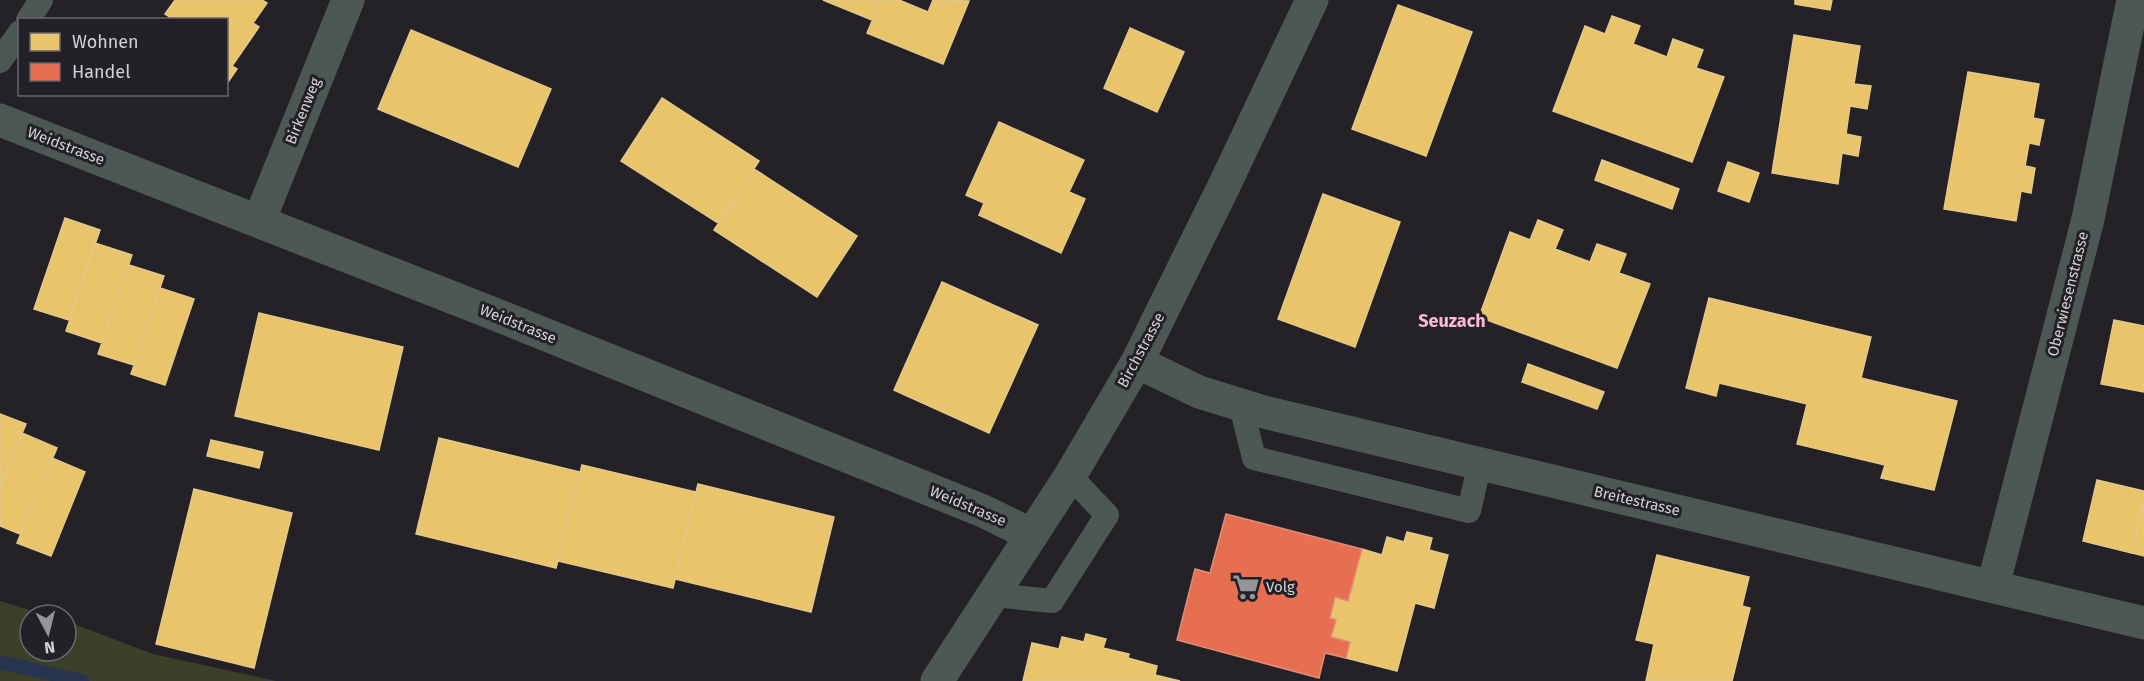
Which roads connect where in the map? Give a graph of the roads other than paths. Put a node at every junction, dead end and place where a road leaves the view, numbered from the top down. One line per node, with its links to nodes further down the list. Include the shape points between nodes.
1 (41, 0): 5 (lane)
2 (348, 0): 9 (street, Birkenweg)
3 (1312, 0): 10 (street, Birchstrasse)
4 (2133, 0): 15 (street, Oberwiesenstrasse, via 2088,219)
5 (29, 18)
6 (18, 35): 7 (lane)
7 (0, 60)
8 (0, 120): 9 (street, Weidstrasse)
9 (259, 221): 14 (street, Weidstrasse, via 983,511)
10 (1137, 362): 11 (street, Breitestrasse, via 1183,385); 13 (street, Birchstrasse)
11 (1241, 405): 12 (street, Breitestrasse); 12 (lane, via 1254,458 1469,511)
12 (1480, 464): 15 (street, Breitestrasse)
13 (1070, 476): 14 (street, Birchstrasse); 16 (lane, via 1107,515 1052,601)
14 (1032, 535): 16 (street, Birchstrasse)
15 (1993, 586): 17 (street, Breitestrasse)
16 (993, 595): 18 (street, Birchstrasse)
17 (2144, 623)
18 (937, 681)

